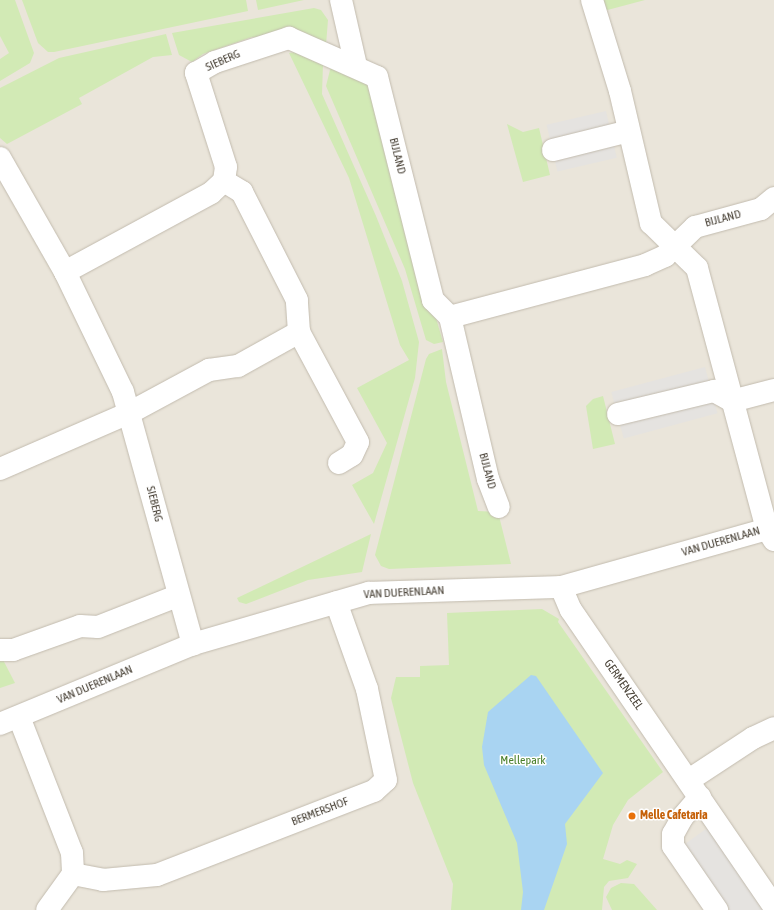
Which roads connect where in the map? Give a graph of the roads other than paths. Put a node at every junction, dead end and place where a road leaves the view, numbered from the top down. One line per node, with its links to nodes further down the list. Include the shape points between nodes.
1 (341, 0): 3 (street)
2 (592, 0): 4 (street, via 620,91)
3 (356, 66): 7 (street, SIEBERG, via 289,38 215,62 196,74 226,167); 11 (street, BIJLAND, via 377,77 432,300)
4 (629, 131): 5 (street); 9 (street, via 651,223)
5 (554, 150)
6 (0, 158): 10 (street, SIEBERG)
7 (224, 181): 10 (street, via 211,194); 12 (street, via 242,192 296,300)
8 (774, 198): 9 (street, BIJLAND, via 761,209 695,227)
9 (675, 246): 11 (street, BIJLAND, via 665,256 645,264); 14 (street, via 697,268)
10 (65, 272): 15 (street, SIEBERG)
11 (450, 317): 19 (street, BIJLAND, via 491,490)
12 (299, 332): 15 (street, via 238,366 209,370); 17 (street, via 358,442 352,455)
13 (774, 390): 14 (street)
14 (732, 402): 16 (street, via 714,391); 20 (street)
15 (132, 412): 18 (street); 22 (street, SIEBERG)
16 (618, 414)
17 (339, 463)
18 (0, 469)
19 (500, 507)
20 (772, 532): 21 (street, VAN DUERENLAAN)
21 (561, 587): 23 (street, VAN DUERENLAAN, via 369,593); 28 (street, GERMENZEEL, via 571,610)
22 (178, 596): 24 (street, SIEBERG); 25 (street, via 98,627 80,626 13,650)
23 (336, 602): 24 (street, VAN DUERENLAAN); 29 (street, BERMERSHOF, via 367,689 386,780 374,791 157,876 103,880)
24 (194, 644): 26 (street, VAN DUERENLAAN)
25 (0, 650)
26 (10, 721): 29 (street, via 72,854)
27 (774, 728): 28 (street)
28 (694, 789): 30 (street, GERMENZEEL); 32 (street, via 673,834 673,846)
29 (73, 874): 31 (street)
30 (774, 906)
31 (47, 910)
32 (717, 910)

